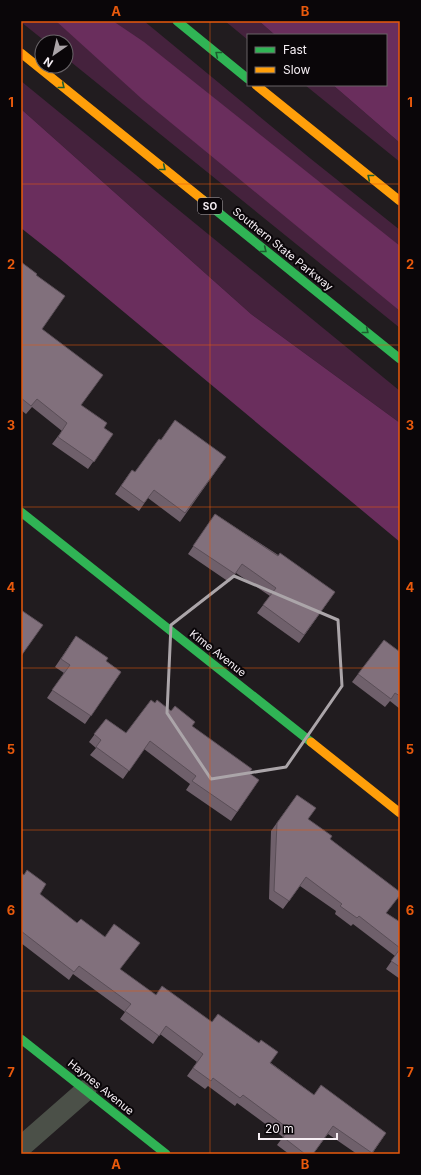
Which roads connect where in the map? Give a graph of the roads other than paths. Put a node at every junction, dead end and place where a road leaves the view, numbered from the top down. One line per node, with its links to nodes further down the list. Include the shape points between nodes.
1 (177, 21): 3 (main road, one-way to 1)
2 (21, 53): 6 (main road, Southern State Parkway / SO, one-way to 6)
3 (247, 78)
4 (257, 86): 5 (main road, one-way to 4)
5 (400, 201)
6 (400, 359)
7 (21, 512): 8 (main road, Kime Avenue)
8 (400, 813)
9 (21, 1039): 10 (main road, Haynes Avenue)
10 (86, 1090): 11 (street); 12 (main road, Haynes Avenue)
11 (21, 1147)
12 (166, 1154)

